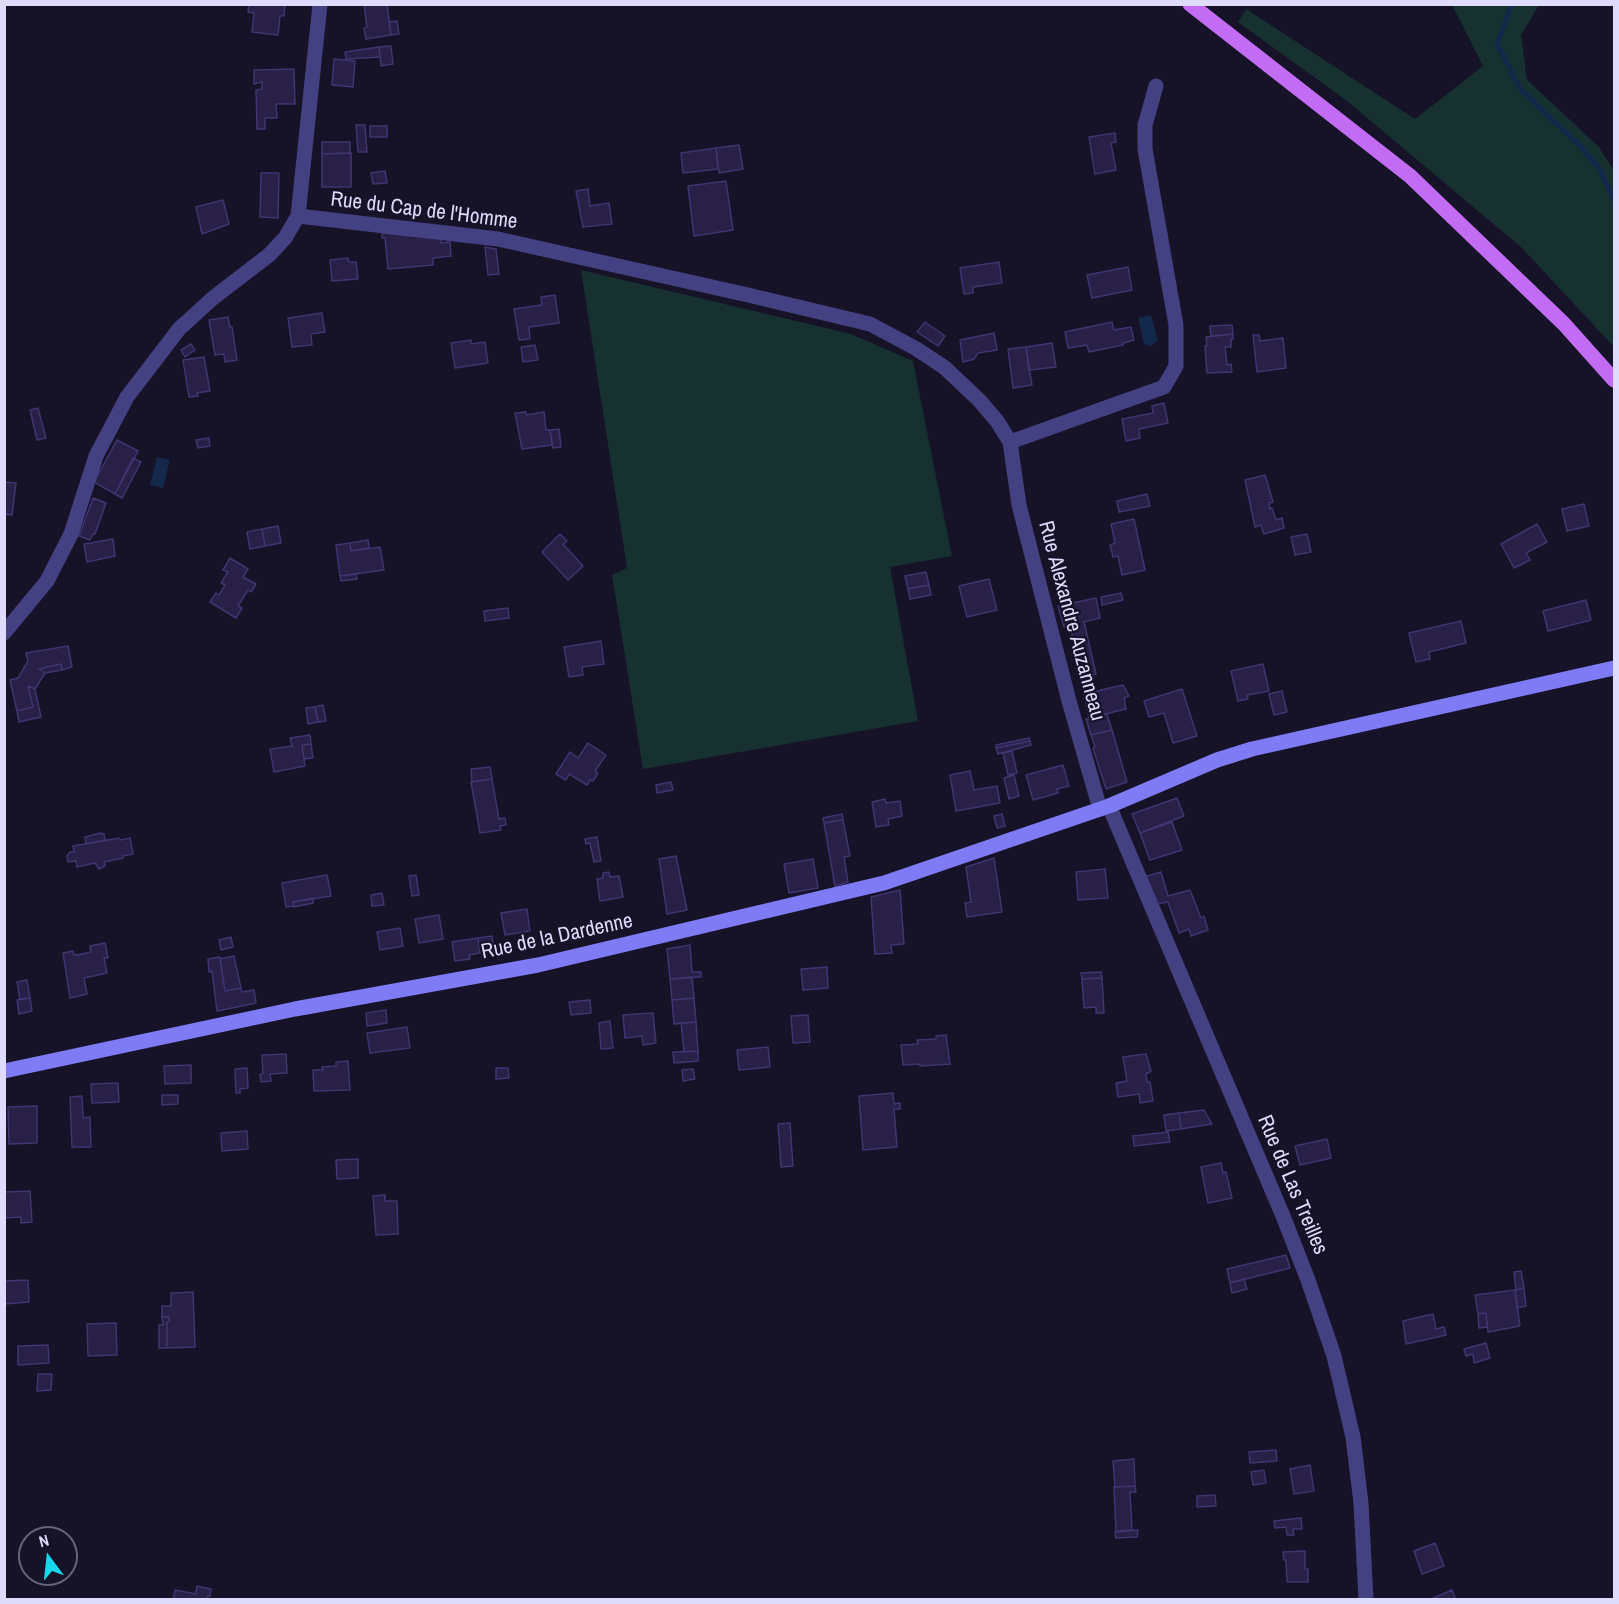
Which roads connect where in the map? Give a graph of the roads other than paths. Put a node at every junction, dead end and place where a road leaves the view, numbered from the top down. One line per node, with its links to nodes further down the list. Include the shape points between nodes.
1 (320, 4): 4 (street)
2 (1190, 4): 5 (main road, via 1410,176 1564,324)
3 (1156, 86): 6 (street, via 1144,125 1176,325 1176,366 1164,387)
4 (298, 216): 6 (street, Rue du Cap de l'Homme, via 498,239 870,324 944,367 979,400); 7 (street, Rue du Cap de l'Homme, via 269,255 179,329 127,397 96,456 71,534 47,581)
5 (1614, 380)
6 (1010, 442): 9 (street, Rue Alexandre Auzanneau, via 1019,505 1069,701)
7 (4, 633)
8 (1614, 668): 9 (street, Rue de la Dardenne, via 1252,749)
9 (1105, 807): 10 (street, Rue de la Dardenne, via 884,883 538,966 295,1009); 11 (street, Rue de Las Treilles, via 1283,1216 1334,1356 1353,1437)
10 (4, 1071)
11 (1366, 1599)

